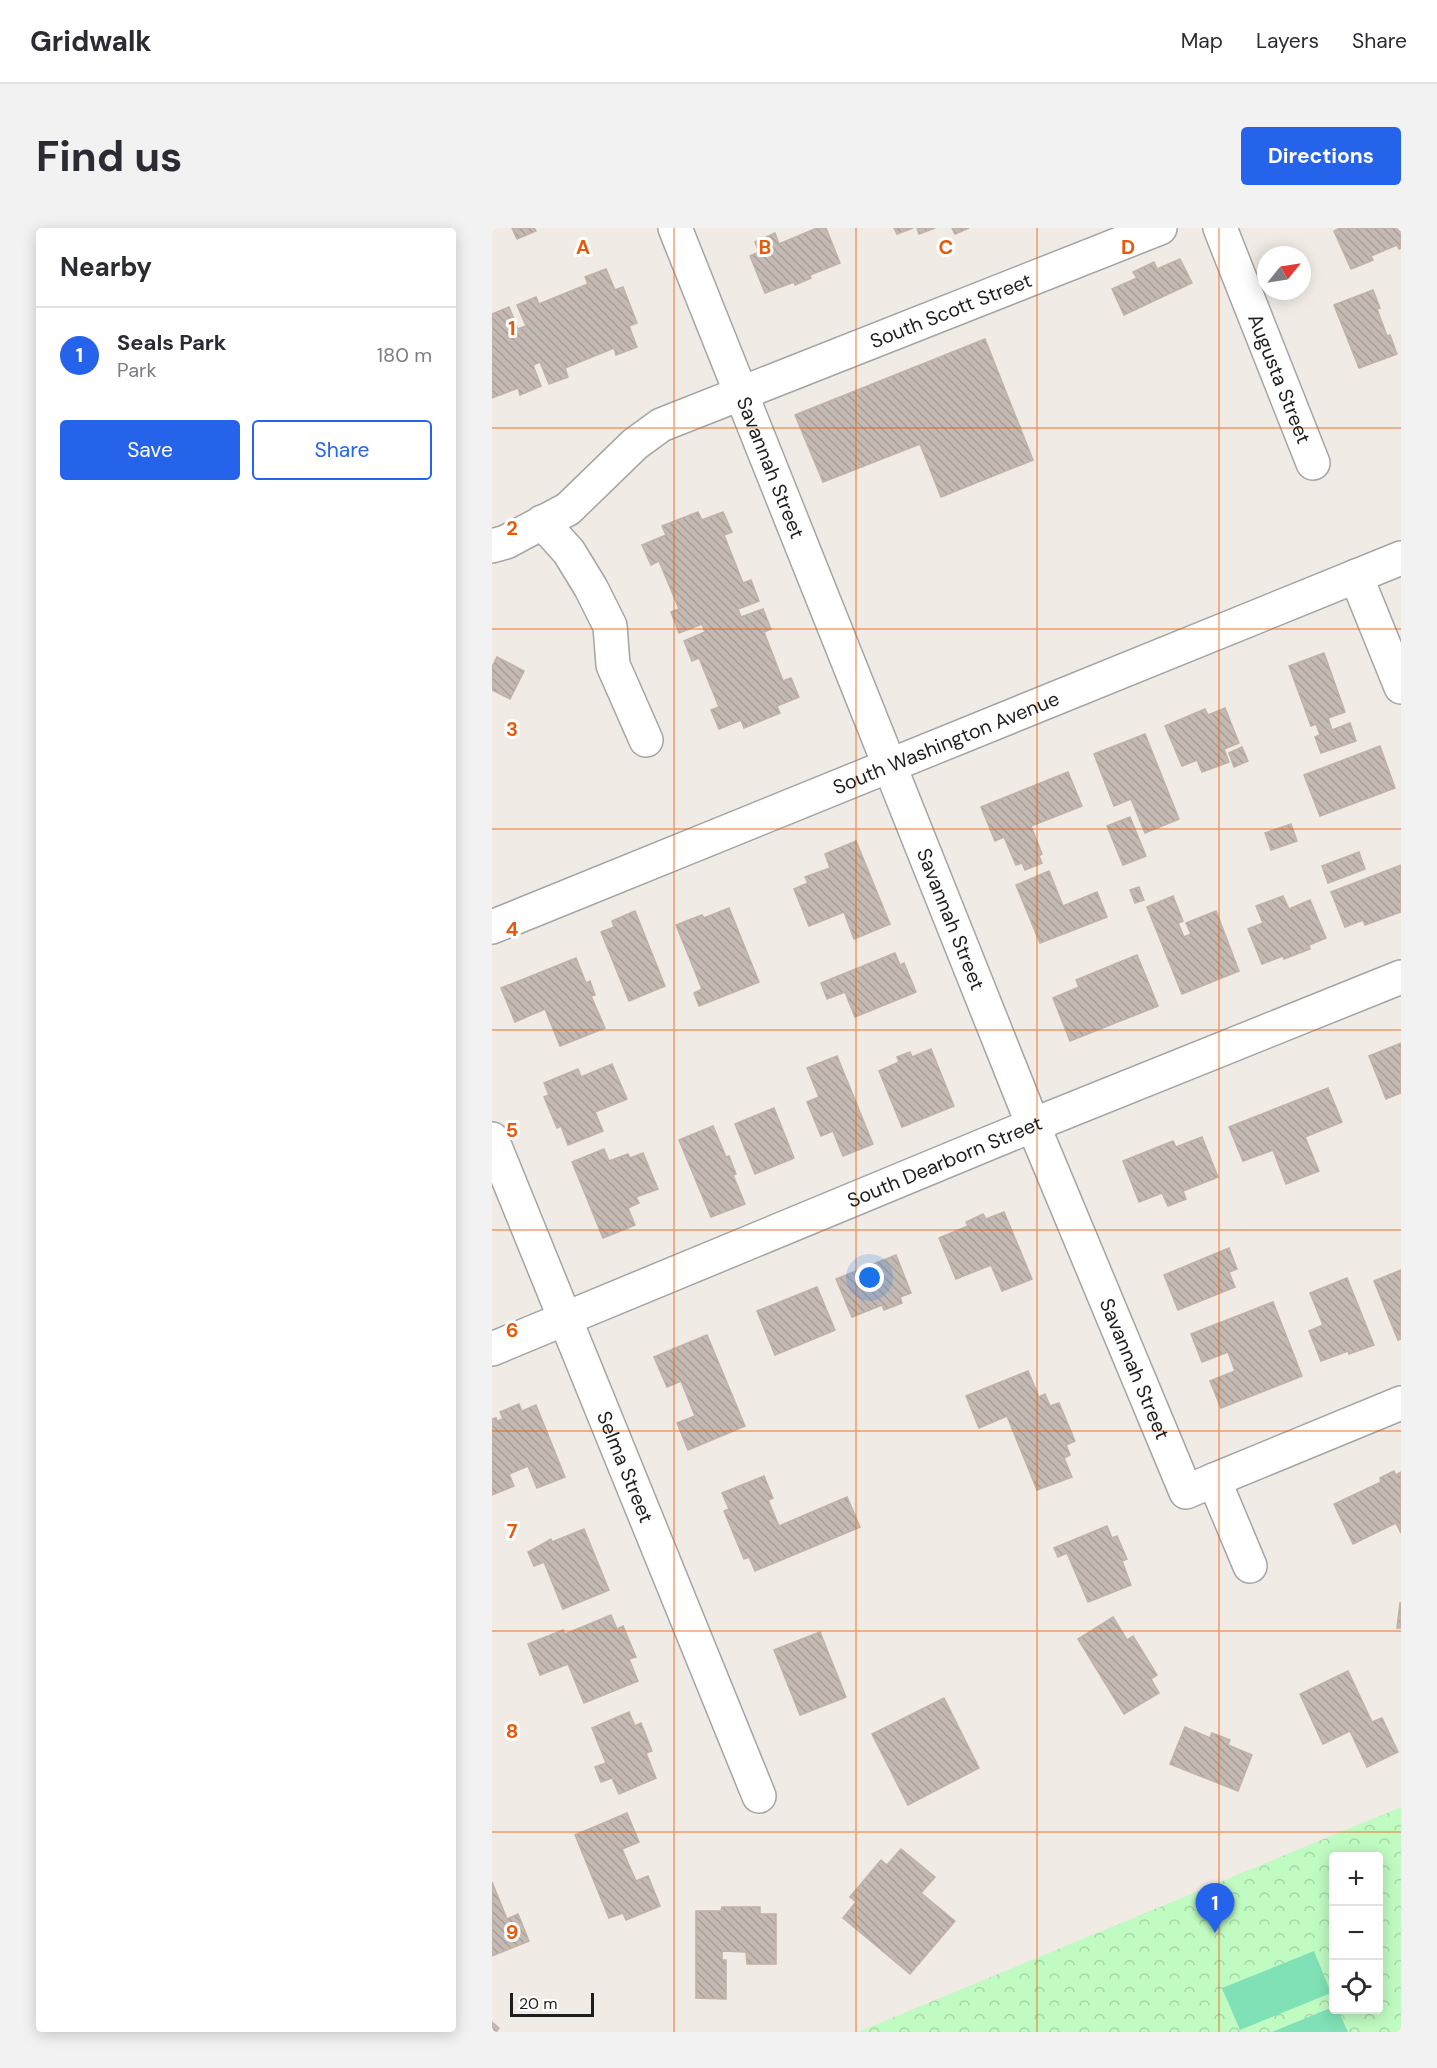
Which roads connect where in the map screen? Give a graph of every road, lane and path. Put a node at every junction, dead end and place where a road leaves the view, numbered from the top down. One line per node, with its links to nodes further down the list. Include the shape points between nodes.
1 (675, 228): 4 (street, Savannah Street)
2 (1160, 228): 4 (street, South Scott Street)
3 (1220, 228): 5 (street, Augusta Street)
4 (742, 393): 6 (street, South Scott Street, via 661,425 635,444 568,509); 12 (street, Savannah Street)
5 (1313, 463)
6 (542, 522): 7 (street, South Scott Street); 11 (street, via 569,552 610,626 613,665)
7 (492, 546)
8 (1401, 558): 9 (street, South Washington Avenue)
9 (1356, 576): 10 (street); 12 (street, South Washington Avenue)
10 (1401, 687)
11 (646, 740)
12 (890, 765): 13 (street, South Washington Avenue); 15 (street, Savannah Street)
13 (492, 927)
14 (1401, 977): 15 (street, South Dearborn Street)
15 (1034, 1125): 17 (street, South Dearborn Street); 20 (street, Savannah Street, via 1186,1491)
16 (492, 1139): 17 (street, Selma Street)
17 (565, 1319): 18 (street, South Dearborn Street); 22 (street, Selma Street)
18 (492, 1349)
19 (1401, 1403): 20 (street)
20 (1214, 1480): 21 (street)
21 (1250, 1566)
22 (759, 1796)

